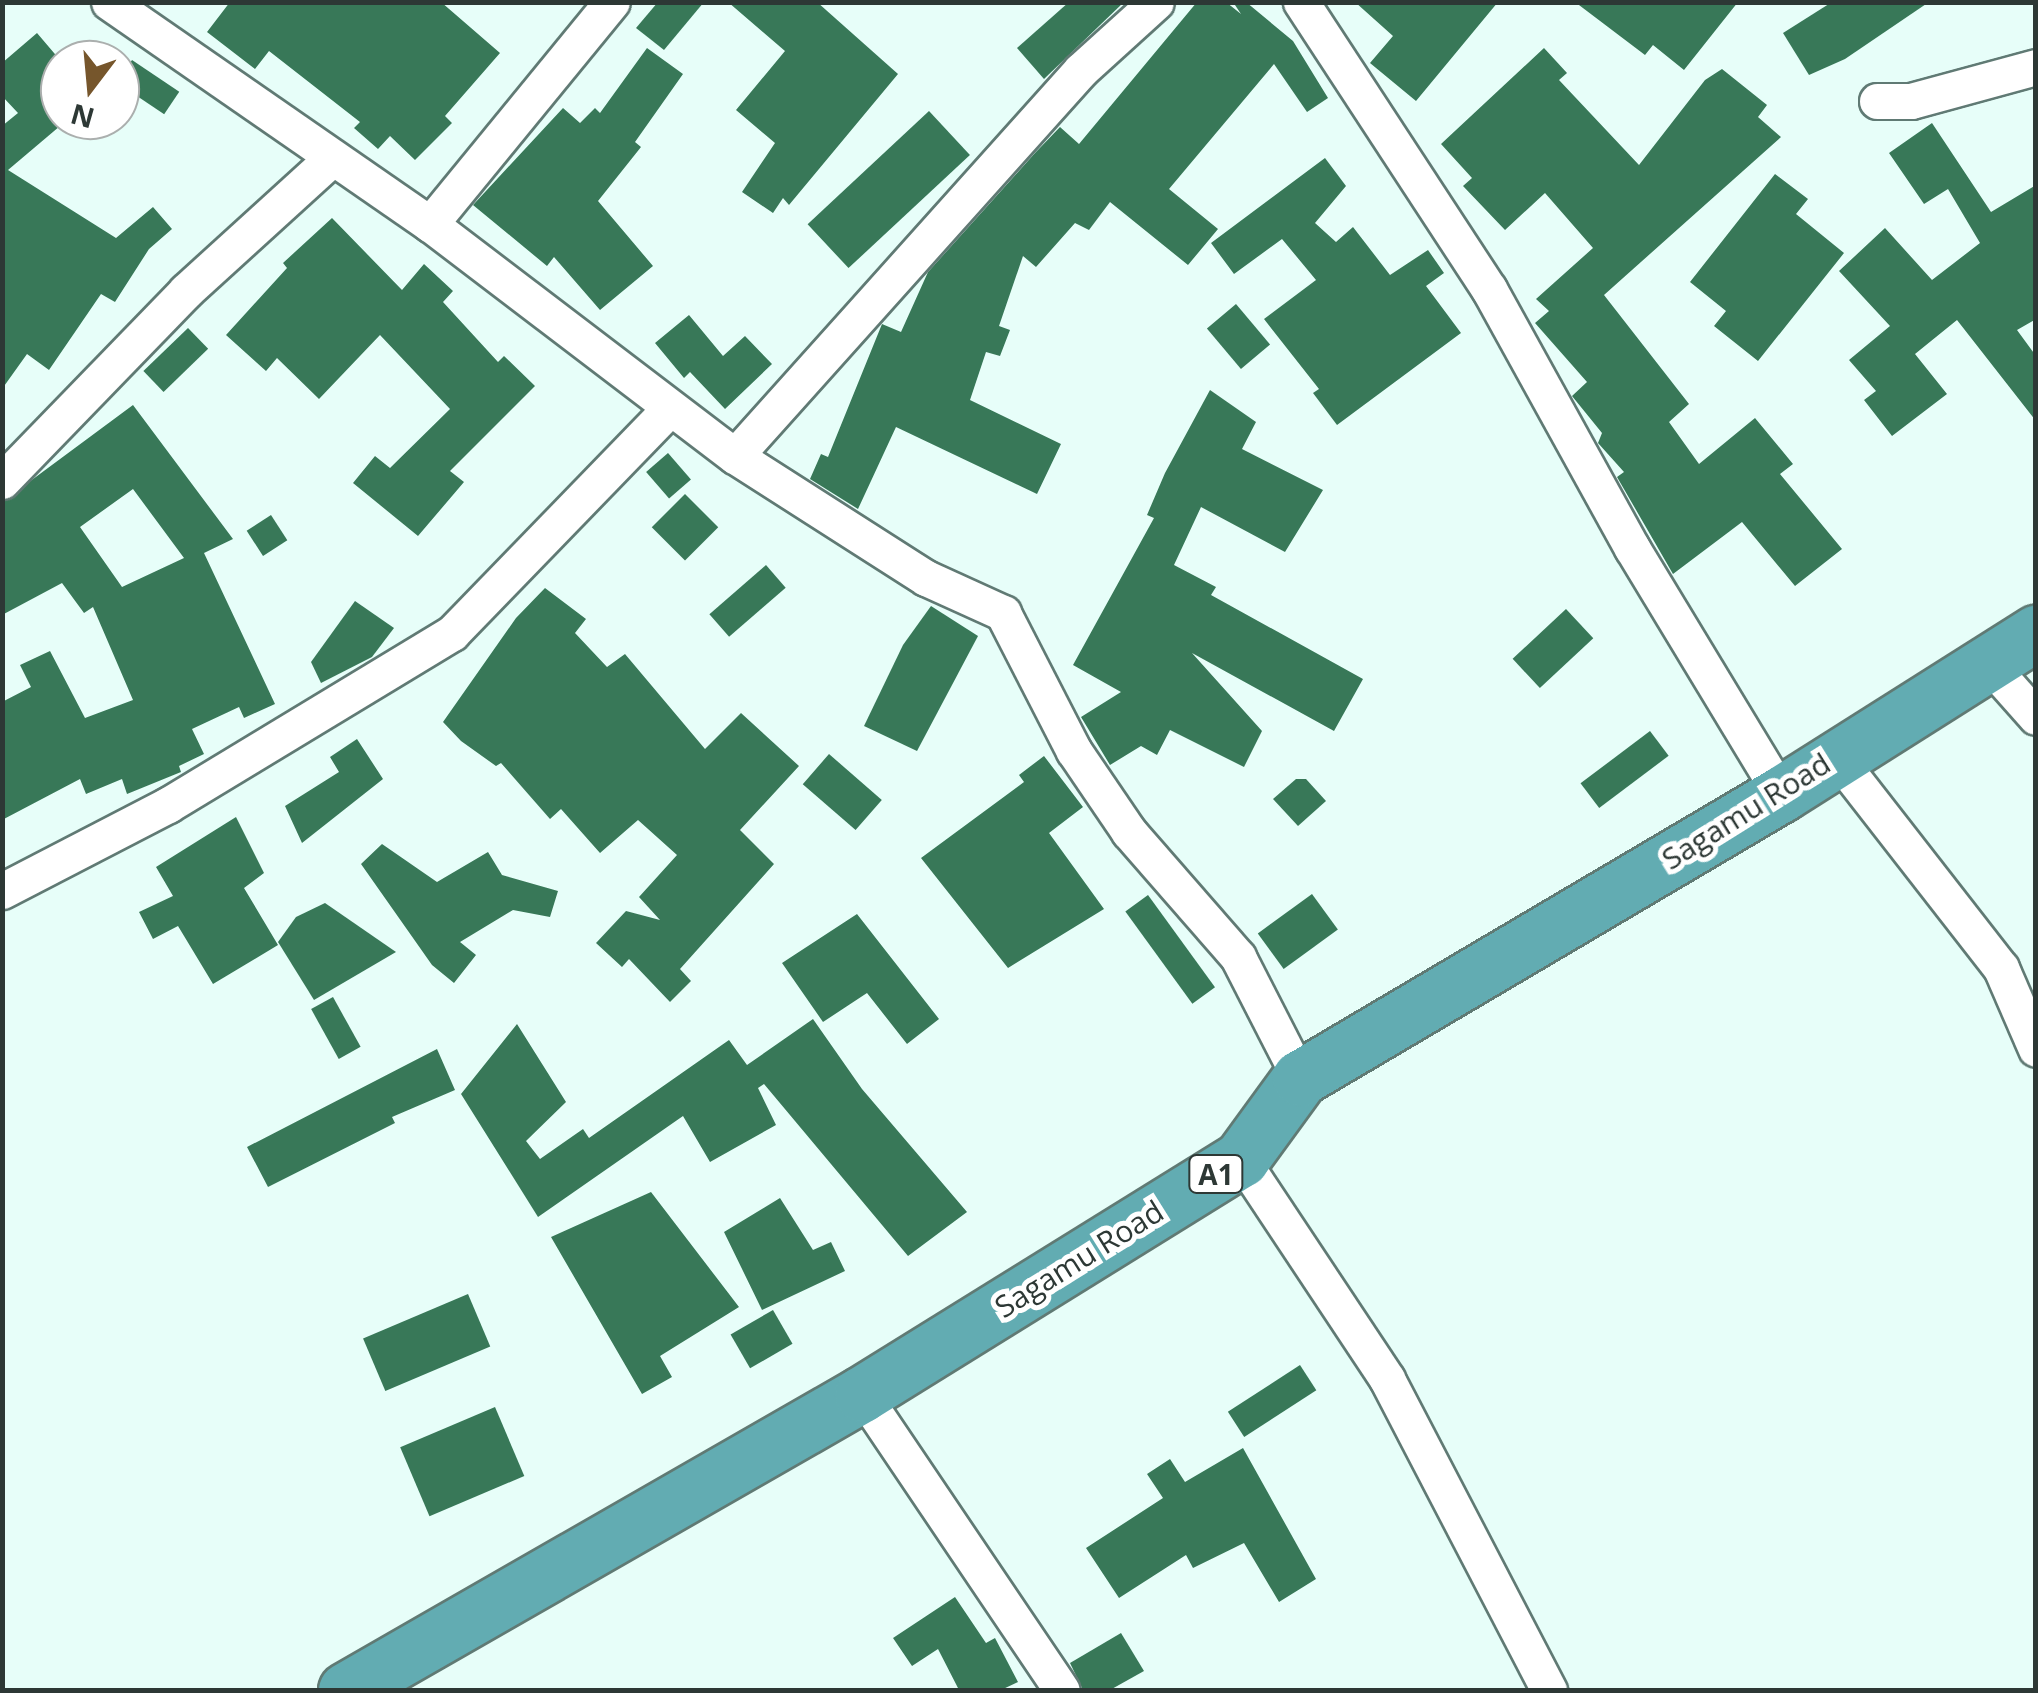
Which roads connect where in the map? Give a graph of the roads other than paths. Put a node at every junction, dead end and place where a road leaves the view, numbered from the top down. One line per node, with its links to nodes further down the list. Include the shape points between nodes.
1 (110, 2): 7 (street)
2 (612, 2): 8 (street)
3 (1156, 2): 10 (street, via 1054,99)
4 (1300, 2): 16 (street, via 1489,289 1632,548)
5 (2036, 67): 6 (street, via 1911,101)
6 (1877, 102)
7 (331, 159): 8 (street); 11 (street, via 186,291)
8 (430, 224): 9 (street)
9 (669, 409): 10 (street); 17 (street, via 452,633 168,805)
10 (735, 456): 19 (street, via 926,578 1003,612 1074,751 1128,832 1238,957)
11 (2, 482)
12 (2036, 633): 13 (highway, Sagamu Road / A1)
13 (1988, 664): 14 (street); 15 (highway, Sagamu Road / A1)
14 (2036, 717)
15 (1836, 755): 16 (highway, Sagamu Road / A1); 18 (street, via 2001,968)
16 (1781, 794): 19 (highway, Sagamu Road / A1)
17 (2, 891)
18 (2036, 1050)
19 (1300, 1078): 20 (highway, Sagamu Road / A1)
20 (1241, 1159): 21 (highway, Sagamu Road / A1); 22 (street, via 1386,1379)
21 (862, 1394): 23 (highway, Sagamu Road / A1); 24 (street)
22 (1544, 1688)
23 (346, 1690)
24 (1062, 1690)

